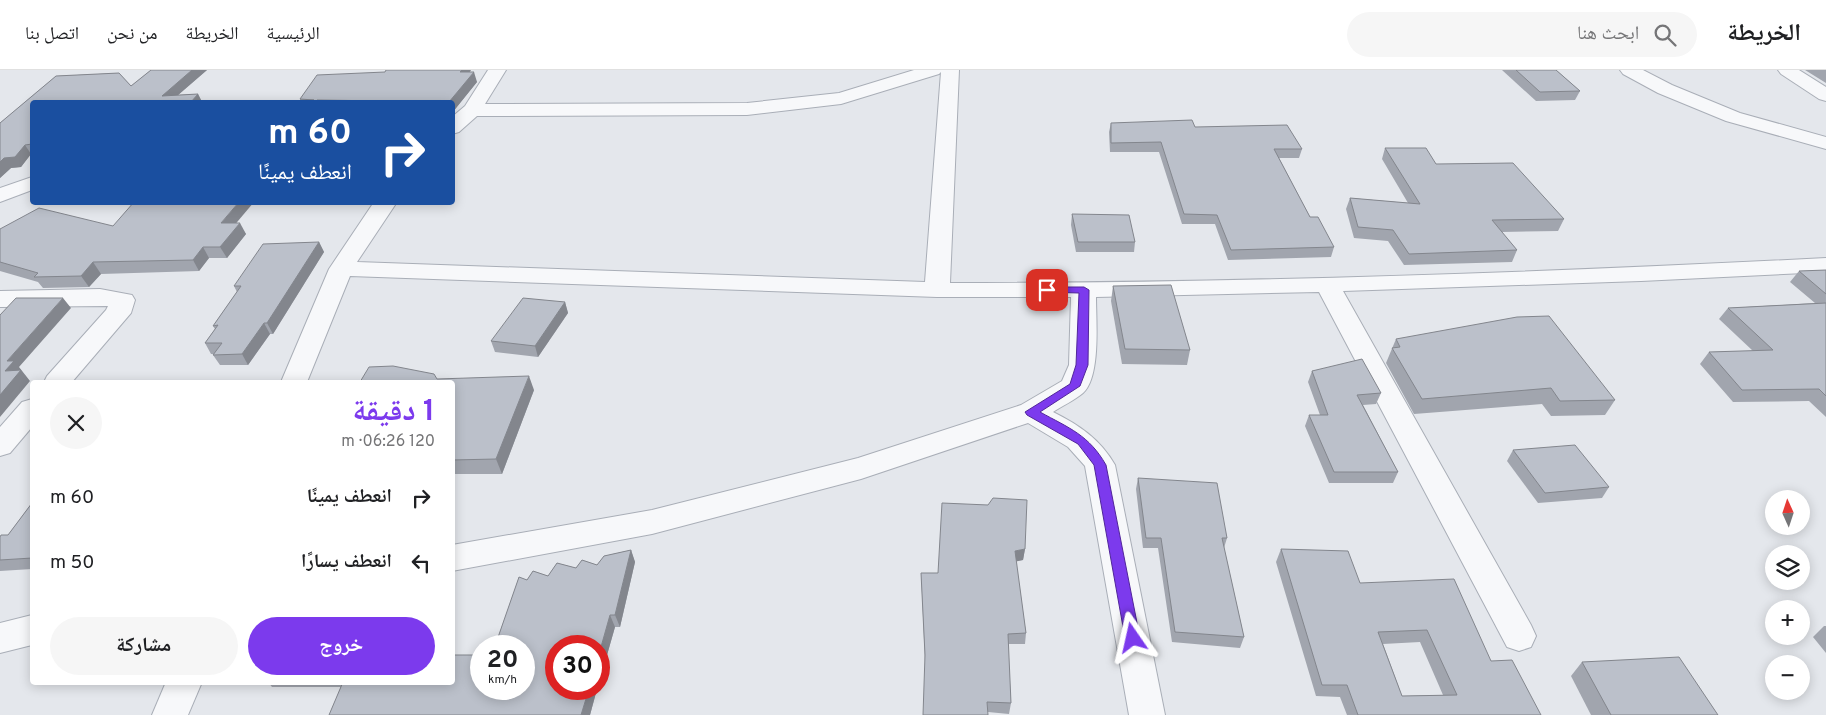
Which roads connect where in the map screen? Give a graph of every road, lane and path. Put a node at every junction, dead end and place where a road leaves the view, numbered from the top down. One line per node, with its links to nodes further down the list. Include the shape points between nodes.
1 (497, 70): 7 (street)
2 (933, 70): 7 (street, via 841,98 747,109)
3 (950, 70): 16 (street)
4 (1629, 70): 9 (street, via 1733,117)
5 (1787, 70): 6 (street)
6 (1826, 95)
7 (472, 110): 8 (street)
8 (455, 125)
9 (1826, 143)
10 (30, 184): 11 (street)
11 (0, 195)
12 (384, 205): 14 (street)
13 (1826, 265): 15 (street)
14 (341, 269): 16 (street); 20 (street)
15 (1327, 285): 17 (street); 26 (street)
16 (937, 290): 17 (street)
17 (1084, 290): 22 (street, via 1082,365 1074,386)
18 (0, 299): 19 (street, via 100,297 123,300 118,313)
19 (58, 380)
20 (295, 380)
21 (30, 412): 23 (street)
22 (1031, 412): 24 (street, via 861,468 652,522); 30 (street, via 1082,441 1100,465)
23 (0, 446)
24 (455, 557)
25 (30, 630): 27 (street)
26 (1519, 636)
27 (0, 638)
28 (183, 685): 29 (street)
29 (170, 715)
30 (1147, 715)

